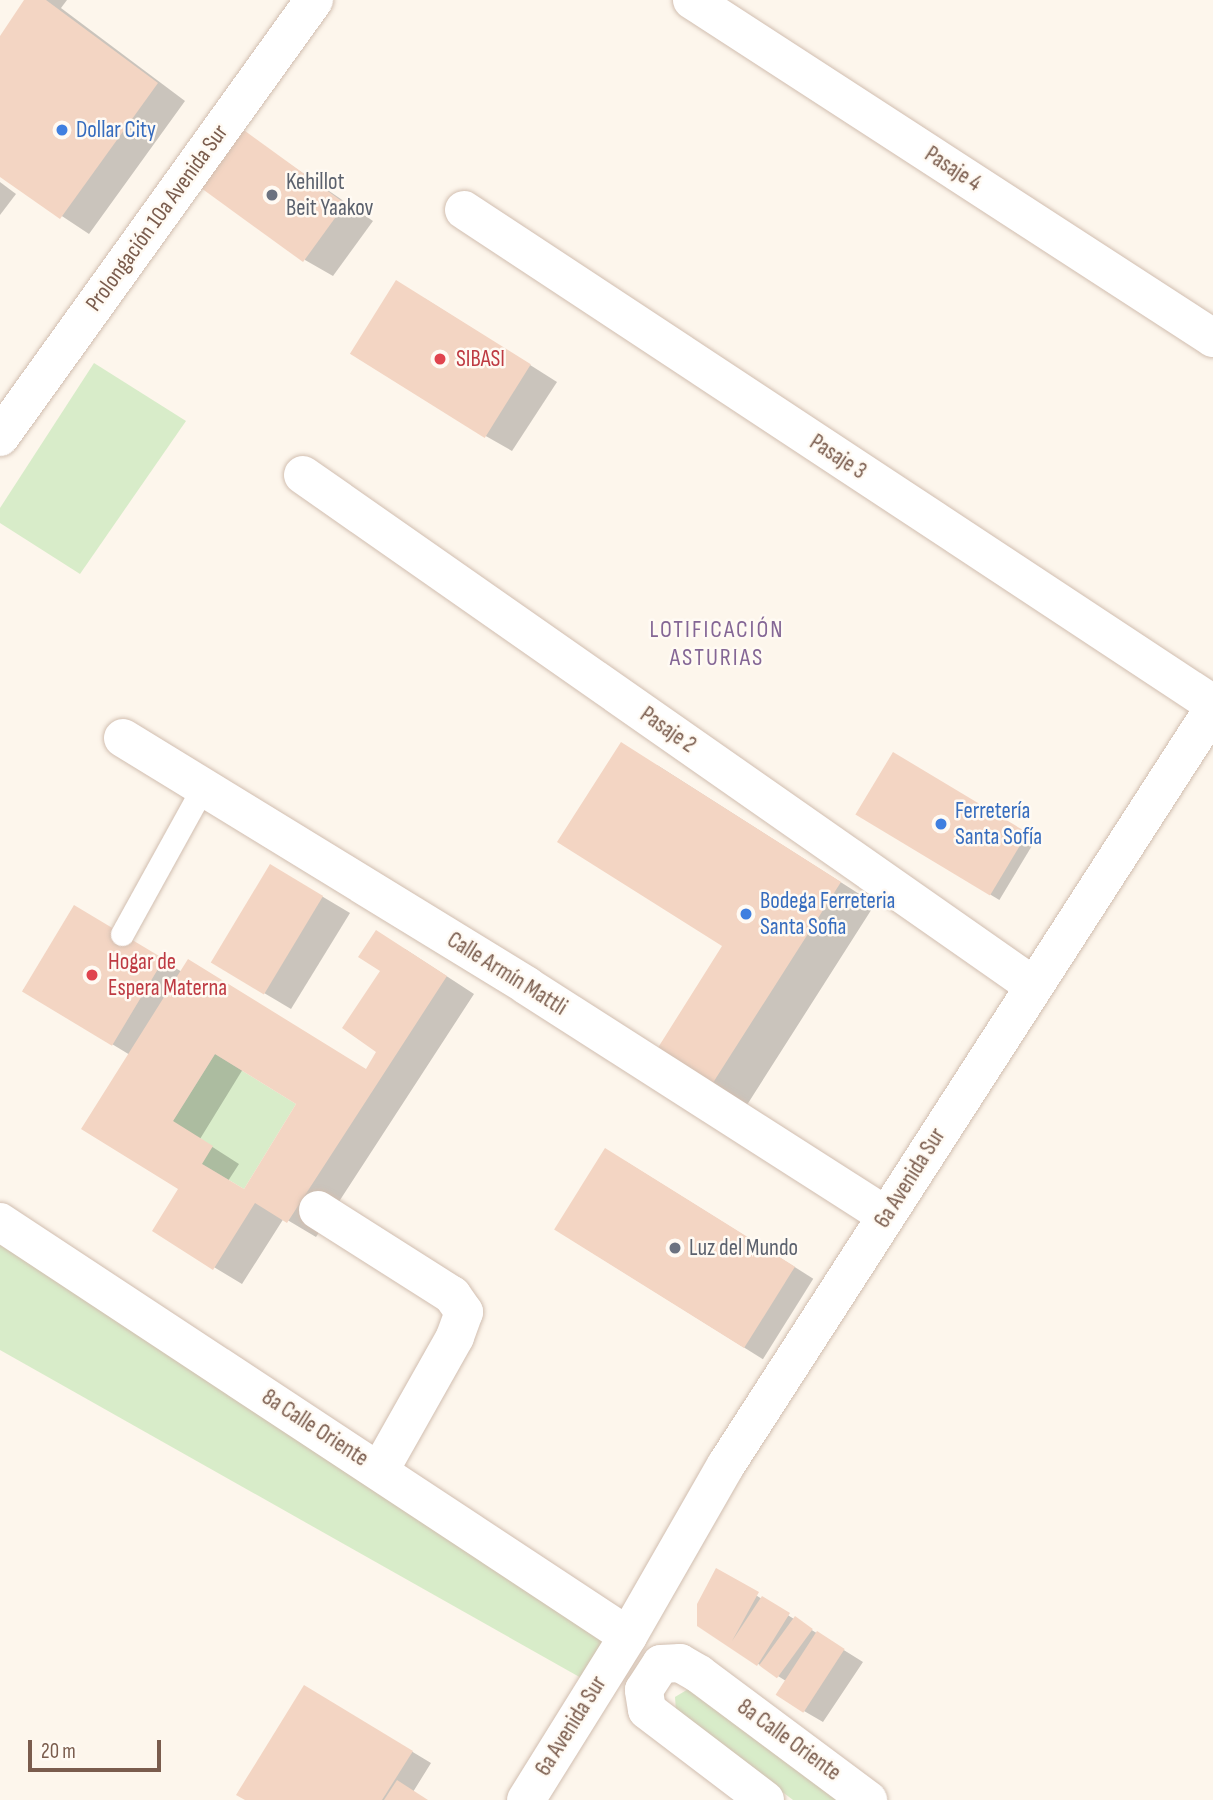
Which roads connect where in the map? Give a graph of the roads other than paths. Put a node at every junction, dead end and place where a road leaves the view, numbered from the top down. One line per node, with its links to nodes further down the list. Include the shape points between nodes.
1 (314, 0): 5 (street, Prolongación 10a Avenida Sur)
2 (692, 0): 4 (street, Pasaje 4)
3 (464, 210): 7 (street, Pasaje 3)
4 (1213, 338)
5 (0, 437)
6 (303, 475): 11 (street, Pasaje 2)
7 (1213, 706): 11 (street, 6a Avenida Sur)
8 (123, 738): 9 (street, Calle Armín Mattli)
9 (203, 787): 10 (lane); 13 (street, Calle Armín Mattli, via 527,986)
10 (122, 934)
11 (1034, 986): 13 (street, 6a Avenida Sur)
12 (318, 1210): 15 (street, via 452,1295 464,1312 455,1337)
13 (886, 1216): 16 (street, 6a Avenida Sur, via 726,1465)
14 (0, 1222): 15 (street, 8a Calle Oriente)
15 (380, 1470): 16 (street, 8a Calle Oriente)
16 (623, 1644): 17 (street, 6a Avenida Sur); 18 (street, 6a Avenida Sur)
17 (651, 1674): 19 (street, via 644,1690 648,1710); 20 (street, 8a Calle Oriente, via 661,1664 680,1663)
18 (526, 1800)
19 (765, 1800)
20 (868, 1800)

